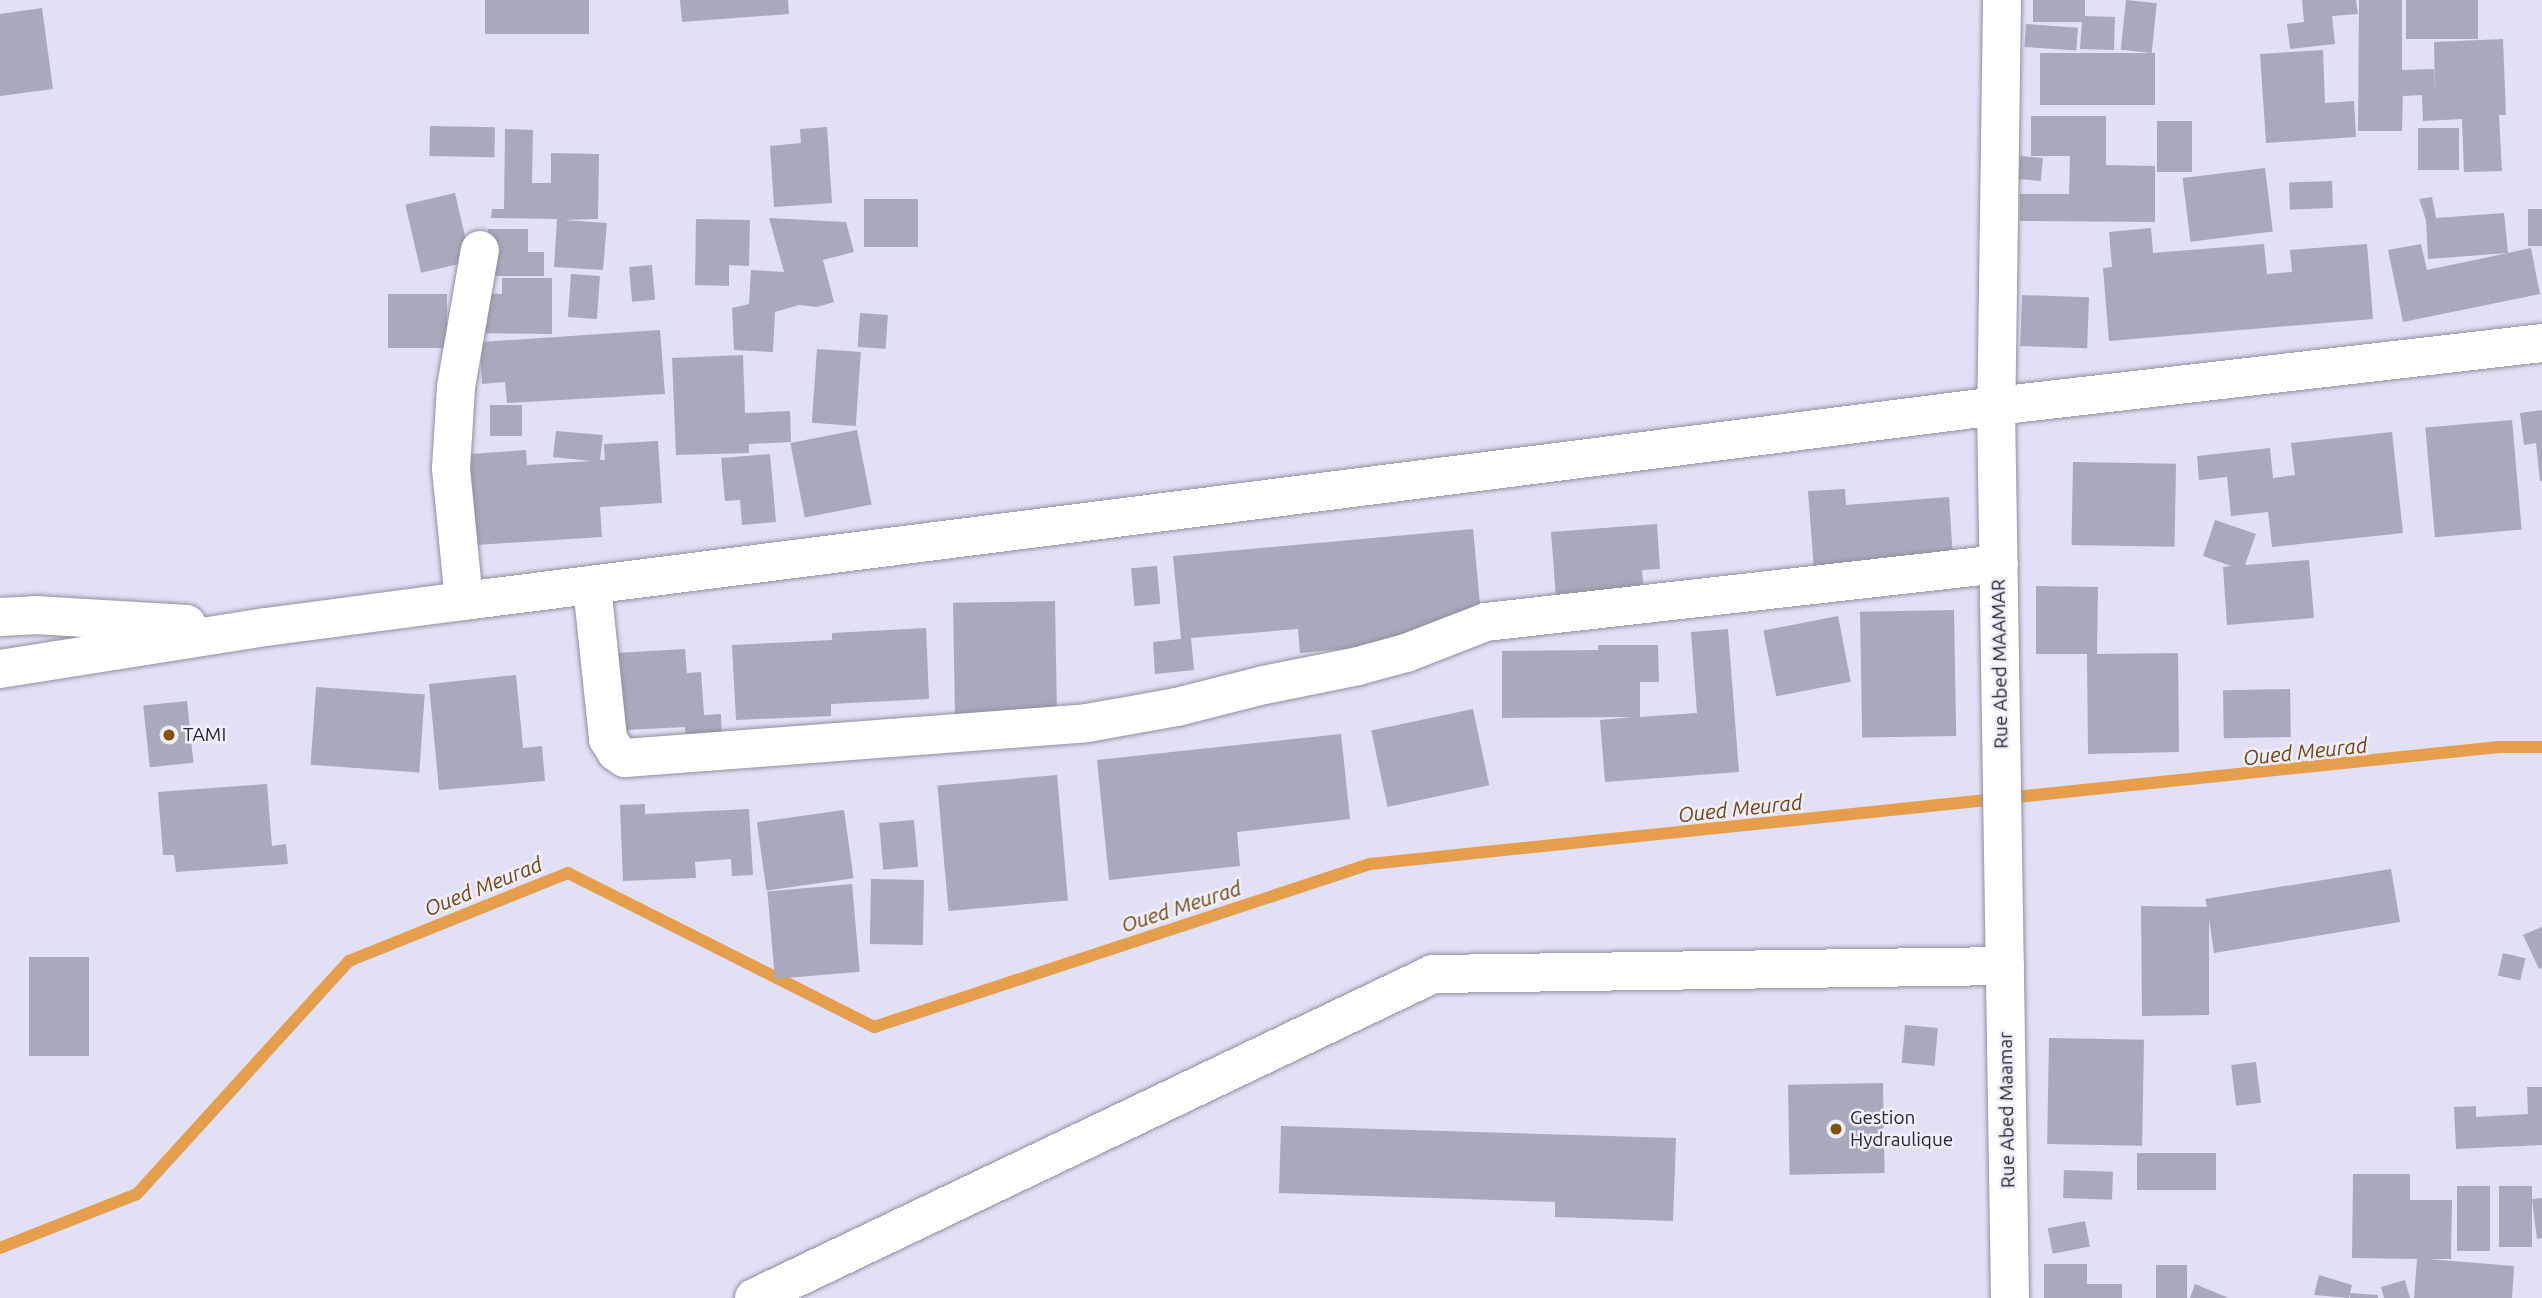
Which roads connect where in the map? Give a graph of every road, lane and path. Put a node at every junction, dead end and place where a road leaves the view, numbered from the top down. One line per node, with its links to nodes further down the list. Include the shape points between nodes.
1 (2002, 0): 4 (street, Rue Abed MAAMAR)
2 (480, 250): 7 (street, via 456,387 452,469)
3 (2542, 343): 4 (street)
4 (1996, 406): 5 (street, Rue Abed MAAMAR); 6 (street)
5 (1999, 564): 6 (street, via 1486,622 1358,666 1087,723 625,758 608,739); 11 (street, Rue Abed MAAMAR)
6 (592, 586): 7 (street)
7 (464, 601): 9 (street)
8 (0, 617): 9 (street)
9 (266, 627): 10 (street)
10 (0, 669)
11 (2005, 922): 12 (street, Rue Abed Maamar)
12 (2005, 965): 13 (street, via 1433,974); 14 (street, Rue Abed Maamar)
13 (754, 1298)
14 (2010, 1298)

